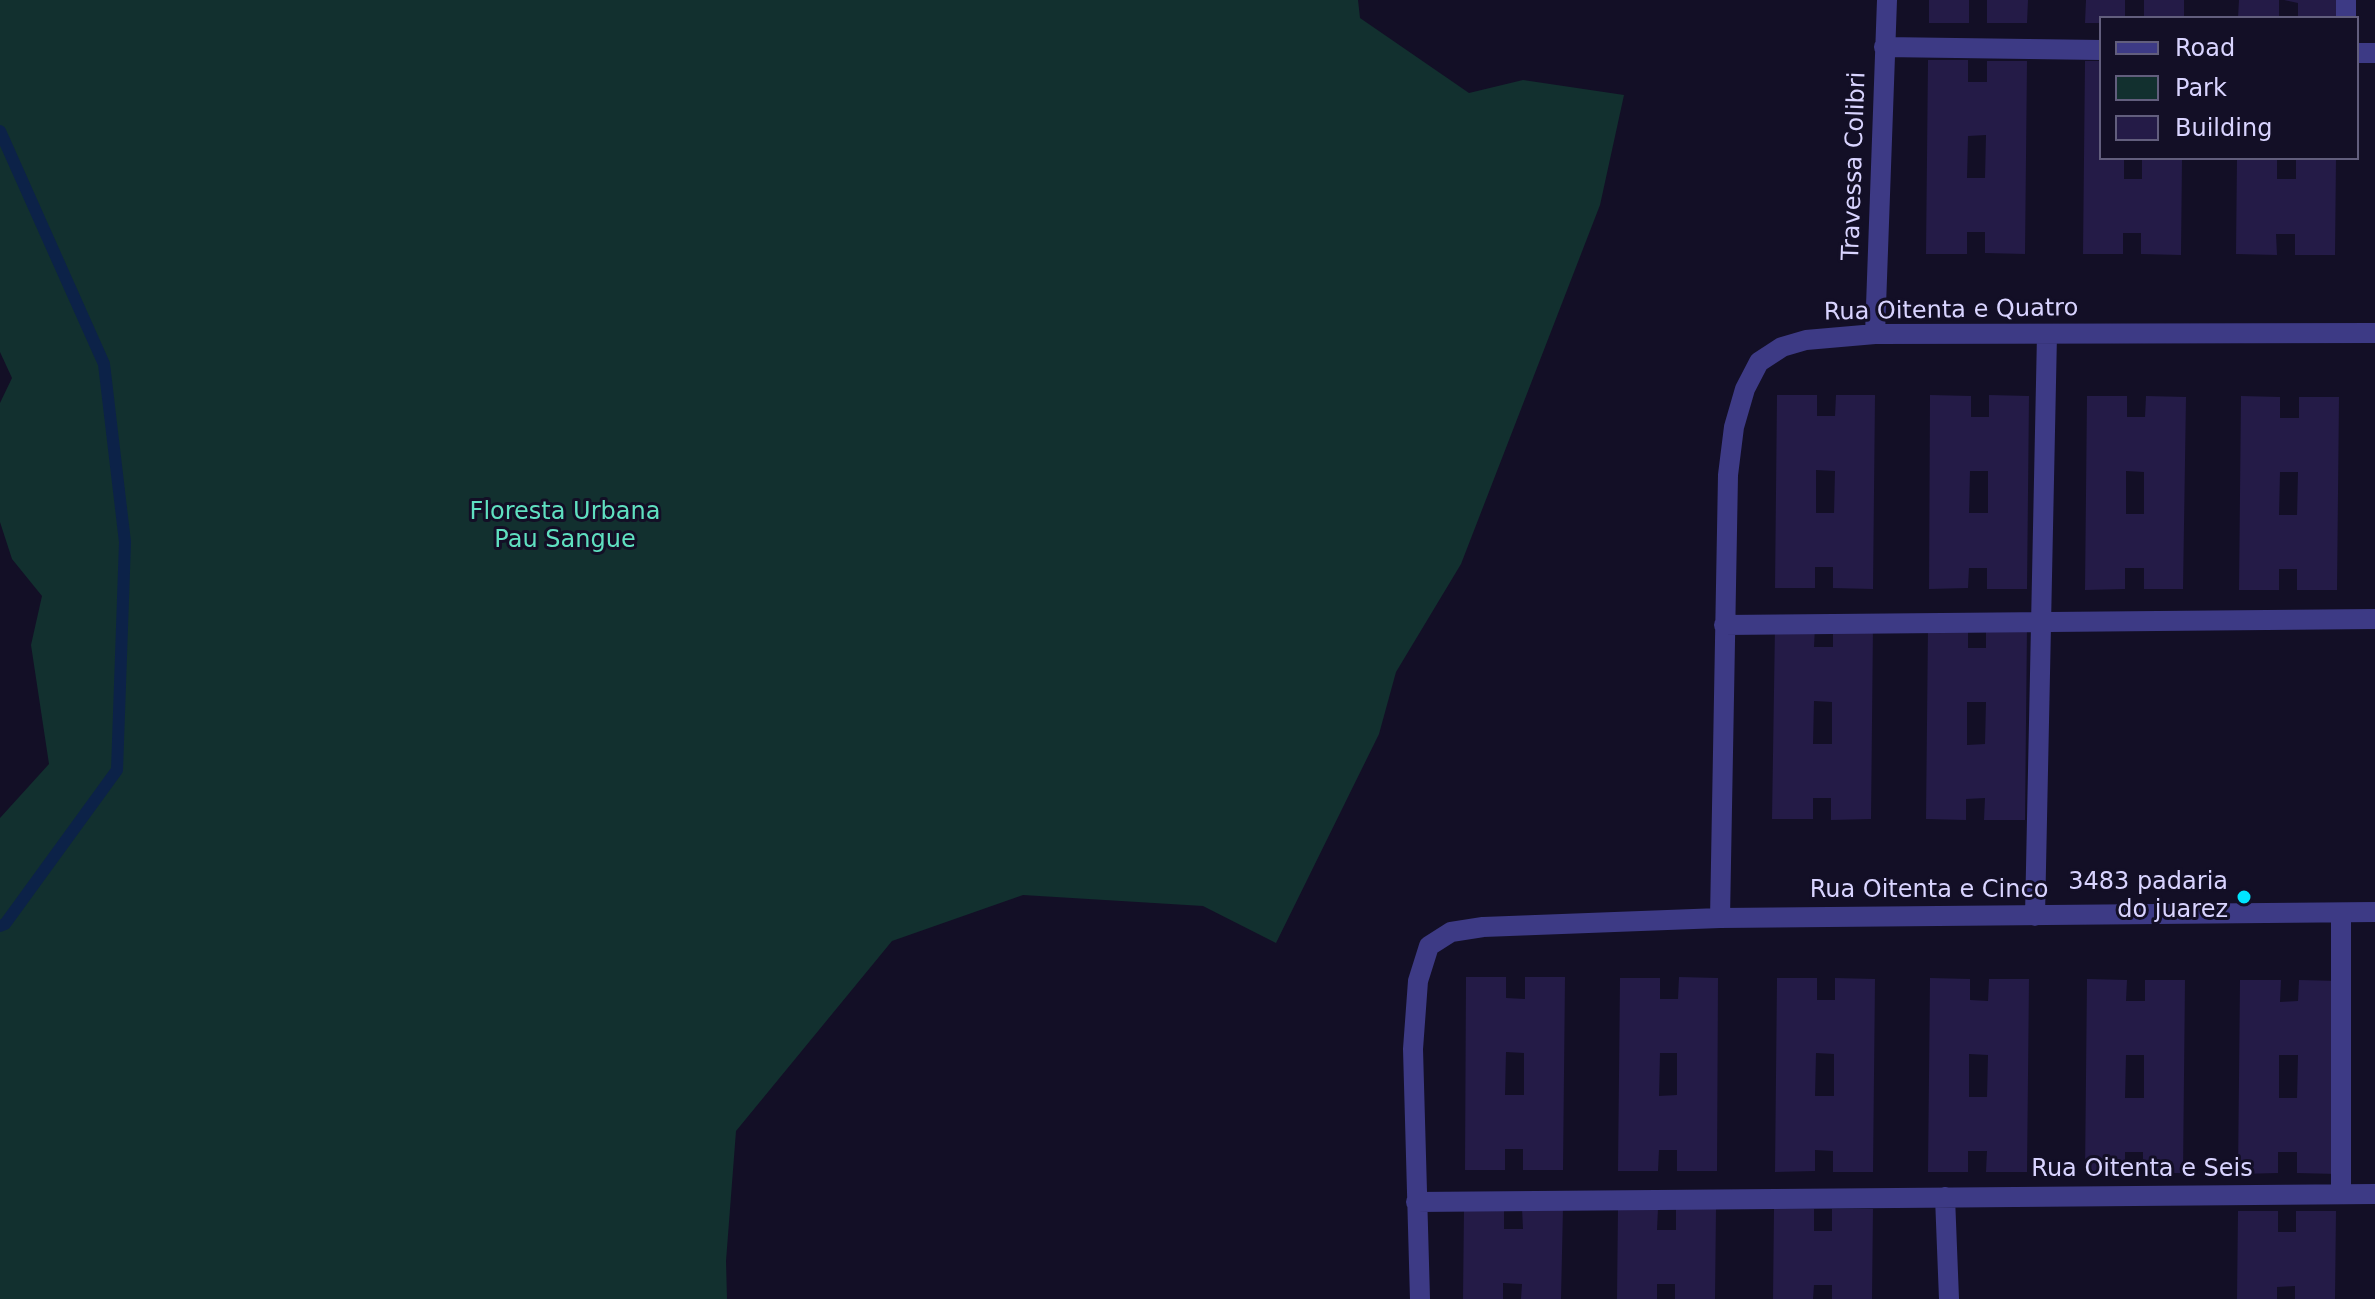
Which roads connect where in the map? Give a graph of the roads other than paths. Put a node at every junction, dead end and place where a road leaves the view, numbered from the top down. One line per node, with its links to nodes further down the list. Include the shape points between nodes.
1 (1887, 0): 2 (street, Travessa Colibri)
2 (1884, 47): 3 (street); 5 (street, Travessa Colibri)
3 (2099, 50)
4 (2375, 333): 6 (street, Rua Oitenta e Quatro)
5 (1875, 334): 6 (street, Rua Oitenta e Quatro); 9 (street, Rua Oitenta e Quatro, via 1806,340 1759,362 1734,427)
6 (2047, 334): 8 (street)
7 (2375, 619): 8 (street)
8 (2042, 622): 9 (street); 12 (street)
9 (1724, 625): 13 (street, Rua Oitenta e Quatro)
10 (2375, 912): 11 (street, Rua Oitenta e Cinco)
11 (2341, 914): 12 (street, Rua Oitenta e Cinco); 14 (street)
12 (2035, 916): 13 (street, Rua Oitenta e Cinco)
13 (1720, 918): 17 (street, Rua Oitenta e Cinco, via 1483,927 1451,932 1429,946 1418,981 1413,1049)
14 (2341, 1194): 15 (street, Rua Oitenta e Seis); 16 (street, Rua Oitenta e Seis)
15 (2375, 1194)
16 (1945, 1197): 17 (street); 19 (street)
17 (1416, 1202): 18 (street)
18 (1420, 1299)
19 (1949, 1299)

